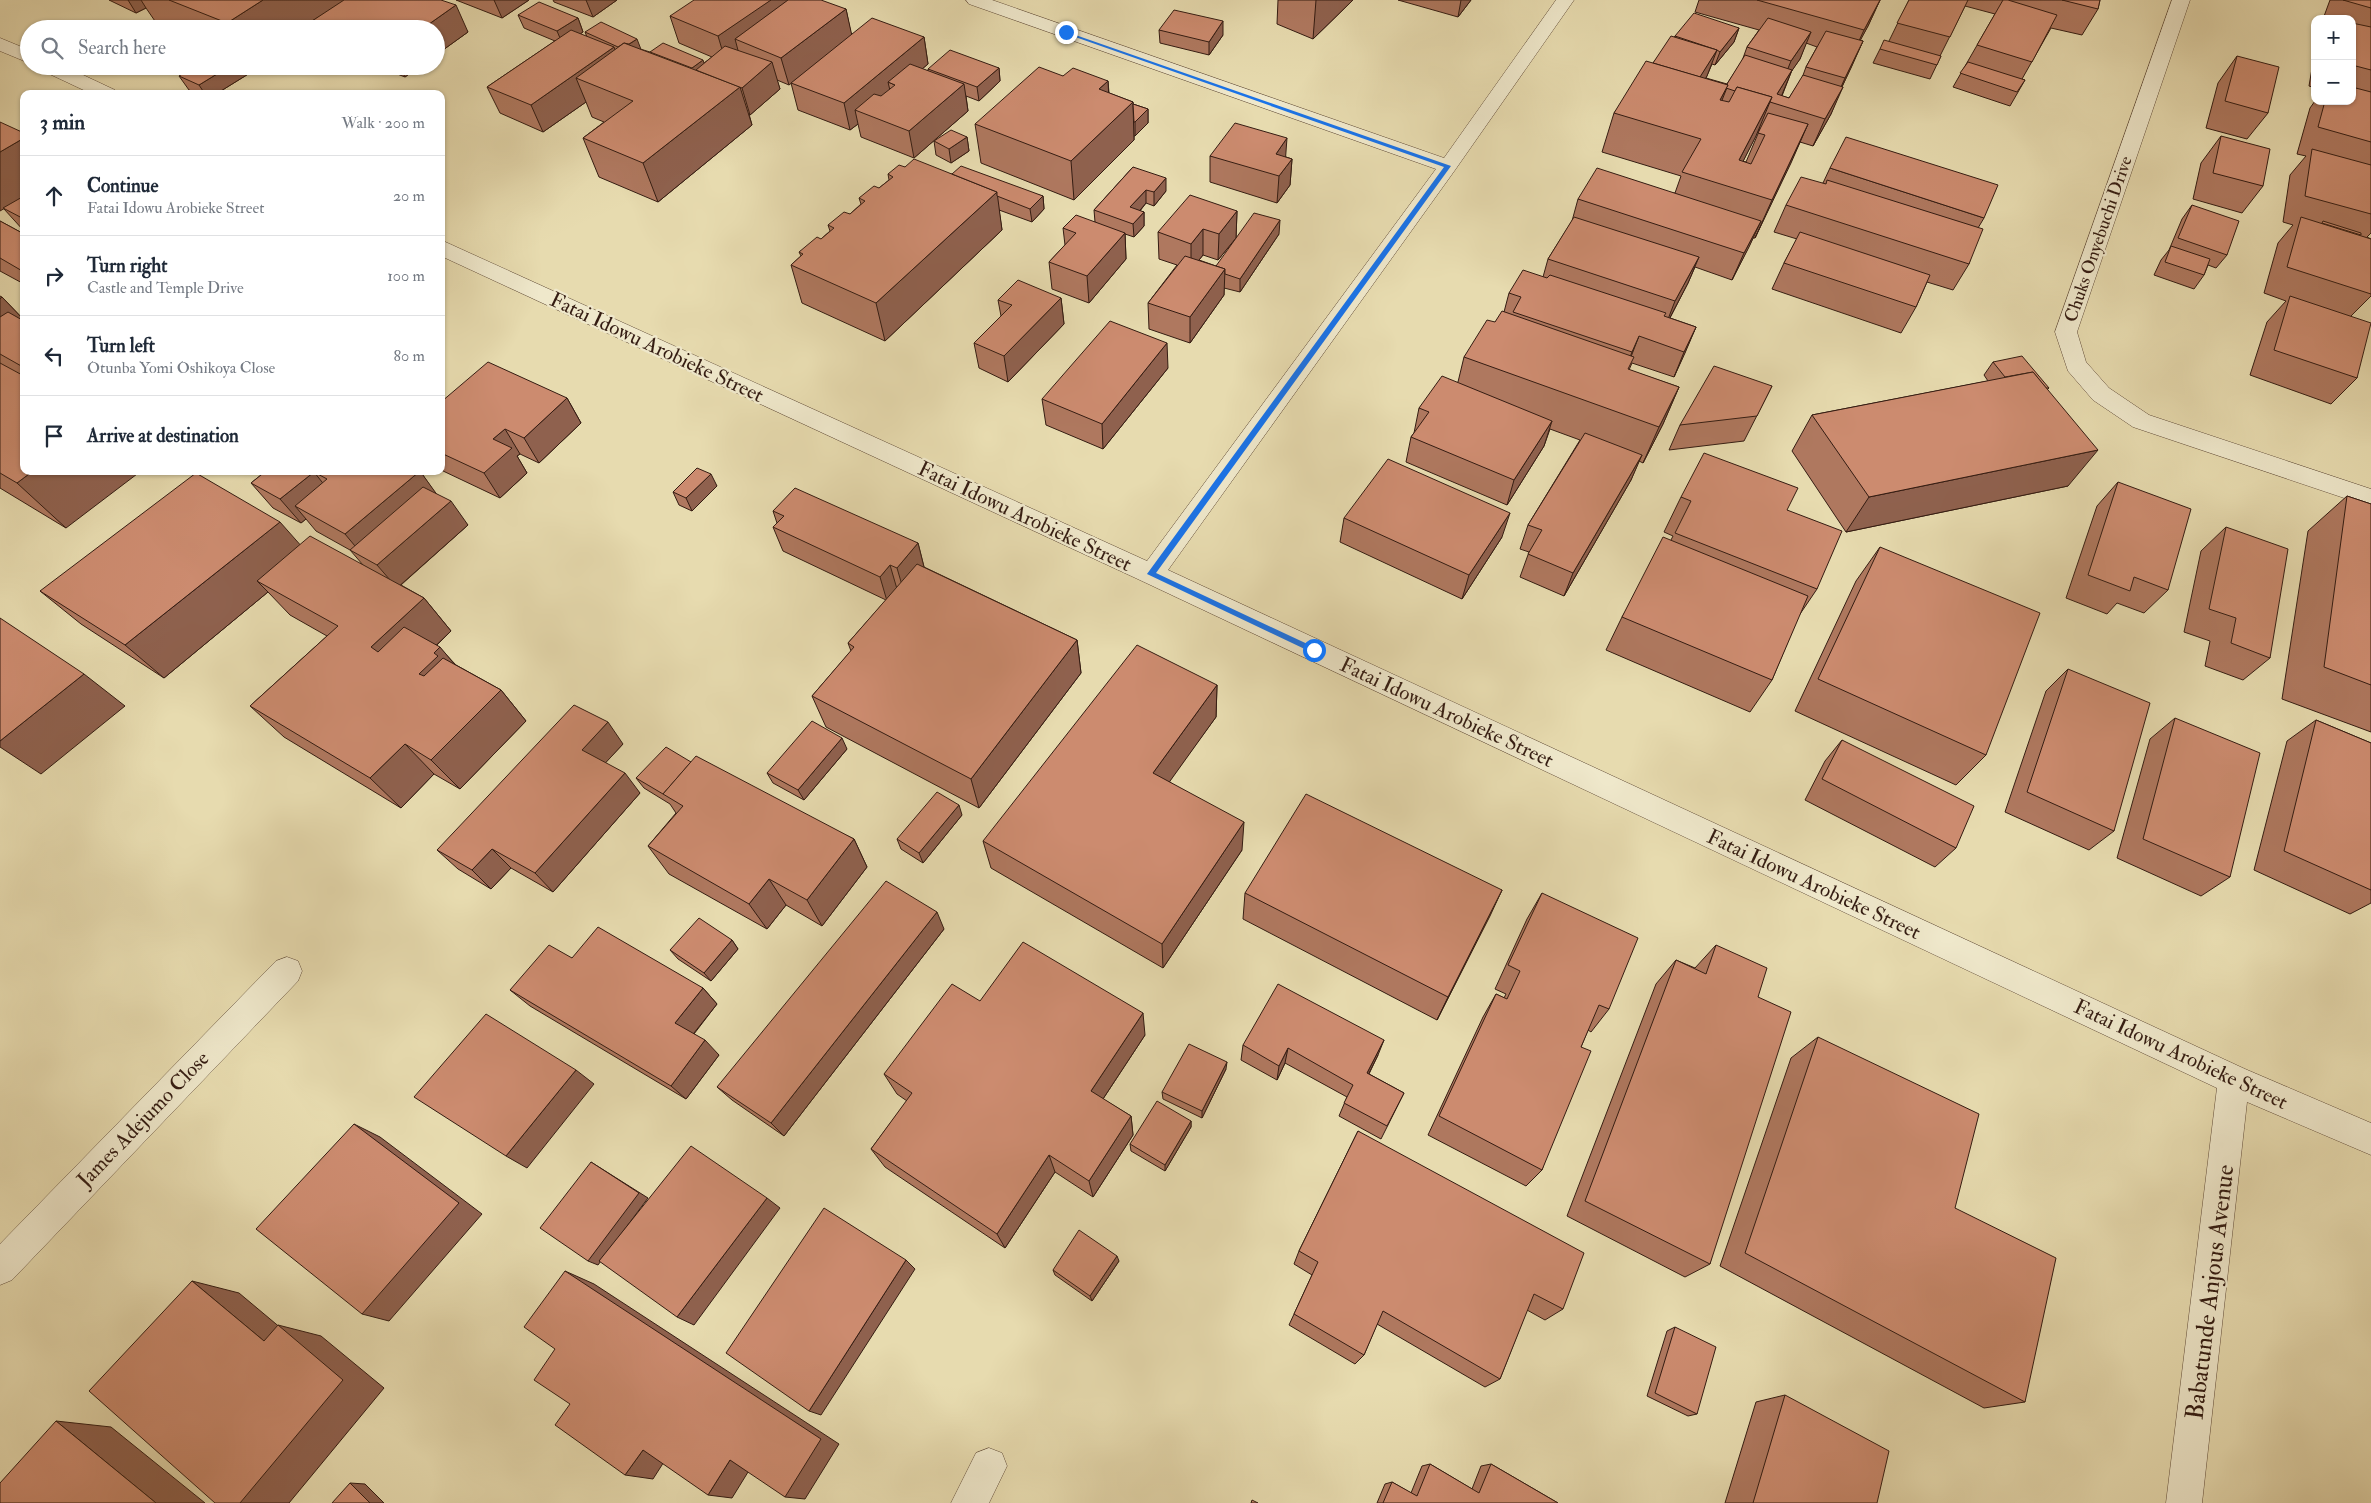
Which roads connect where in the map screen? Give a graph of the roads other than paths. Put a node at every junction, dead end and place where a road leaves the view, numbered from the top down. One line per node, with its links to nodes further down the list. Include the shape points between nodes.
1 (975, 0): 8 (street)
2 (1565, 0): 8 (street)
3 (2181, 0): 10 (street, Chuks Onyebuchi Drive, via 2066,332 2076,365 2101,394 2141,421)
4 (0, 44): 5 (street)
5 (20, 53)
6 (67, 75): 7 (street)
7 (99, 90)
8 (1448, 166): 11 (street)
9 (445, 249): 11 (street, Fatai Idowu Arobieke Street)
10 (2371, 498)
11 (1151, 574): 13 (street, Fatai Idowu Arobieke Street)
12 (287, 971): 15 (street, James Adejumo Close)
13 (2234, 1080): 14 (street, Fatai Idowu Arobieke Street); 18 (street, Babatunde Anjous Avenue)
14 (2371, 1139)
15 (0, 1268)
16 (990, 1466): 17 (street)
17 (969, 1503)
18 (2184, 1503)

